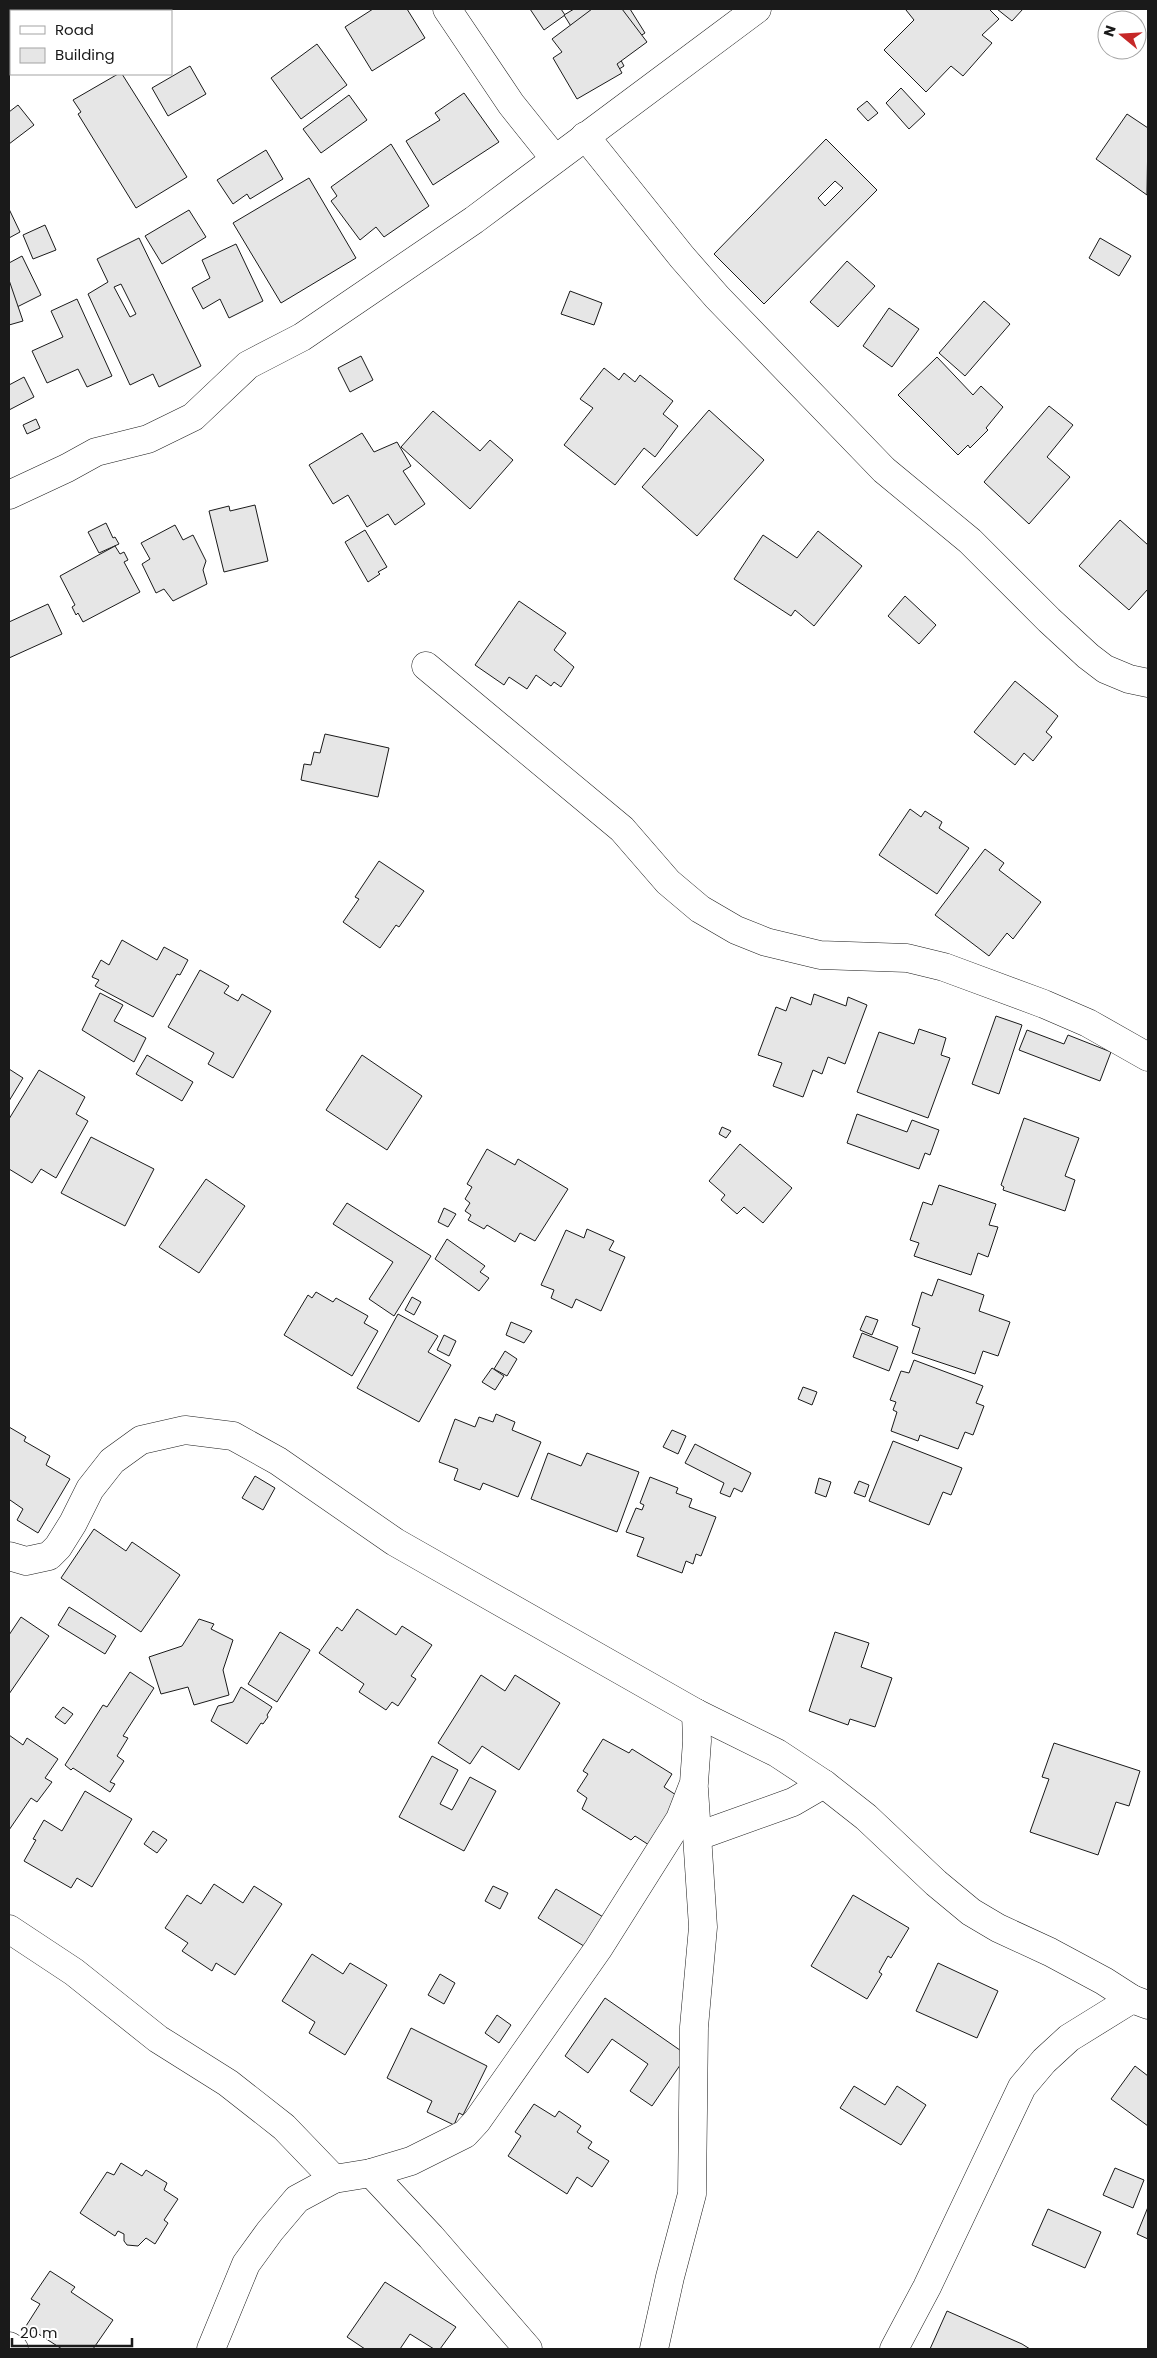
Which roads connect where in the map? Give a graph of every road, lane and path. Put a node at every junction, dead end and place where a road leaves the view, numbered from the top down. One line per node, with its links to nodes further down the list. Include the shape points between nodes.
1 (448, 9): 4 (street, via 511,104)
2 (758, 9): 3 (street)
3 (586, 136): 4 (street); 7 (street, via 711,290 884,470 970,541 1088,656 1116,674)
4 (555, 159): 5 (street, via 474,220 310,332 248,365 193,417 148,439 96,452)
5 (9, 494)
6 (426, 666): 8 (street, via 622,829 668,882 700,909 736,930 766,942 820,955 907,958 944,967 1088,1023)
7 (1148, 683)
8 (1148, 1057)
9 (9, 1556): 10 (street, via 26,1561 48,1556 58,1547 90,1489 112,1461 141,1440 185,1430 233,1436 278,1461 395,1542)
10 (696, 1713): 11 (street); 12 (street, via 777,1753)
11 (694, 1783): 13 (street); 16 (street, via 680,1819 598,1950 477,2121 465,2134 443,2146 411,2161)
12 (824, 1784): 13 (street, via 793,1802); 15 (street, via 866,1817 971,1912)
13 (698, 1836): 22 (street, via 703,1927 694,2027 692,2194)
14 (9, 1930): 17 (street, via 74,1972 158,2039 228,2083 284,2127)
15 (1140, 2002): 23 (street, via 1069,2038 1022,2087 931,2279)
16 (371, 2173): 17 (street); 21 (street)
17 (334, 2179): 20 (street, via 297,2199 246,2264)
18 (9, 2346): 19 (street)
19 (14, 2349)
20 (211, 2349)
21 (528, 2349)
22 (654, 2349)
23 (894, 2349)

